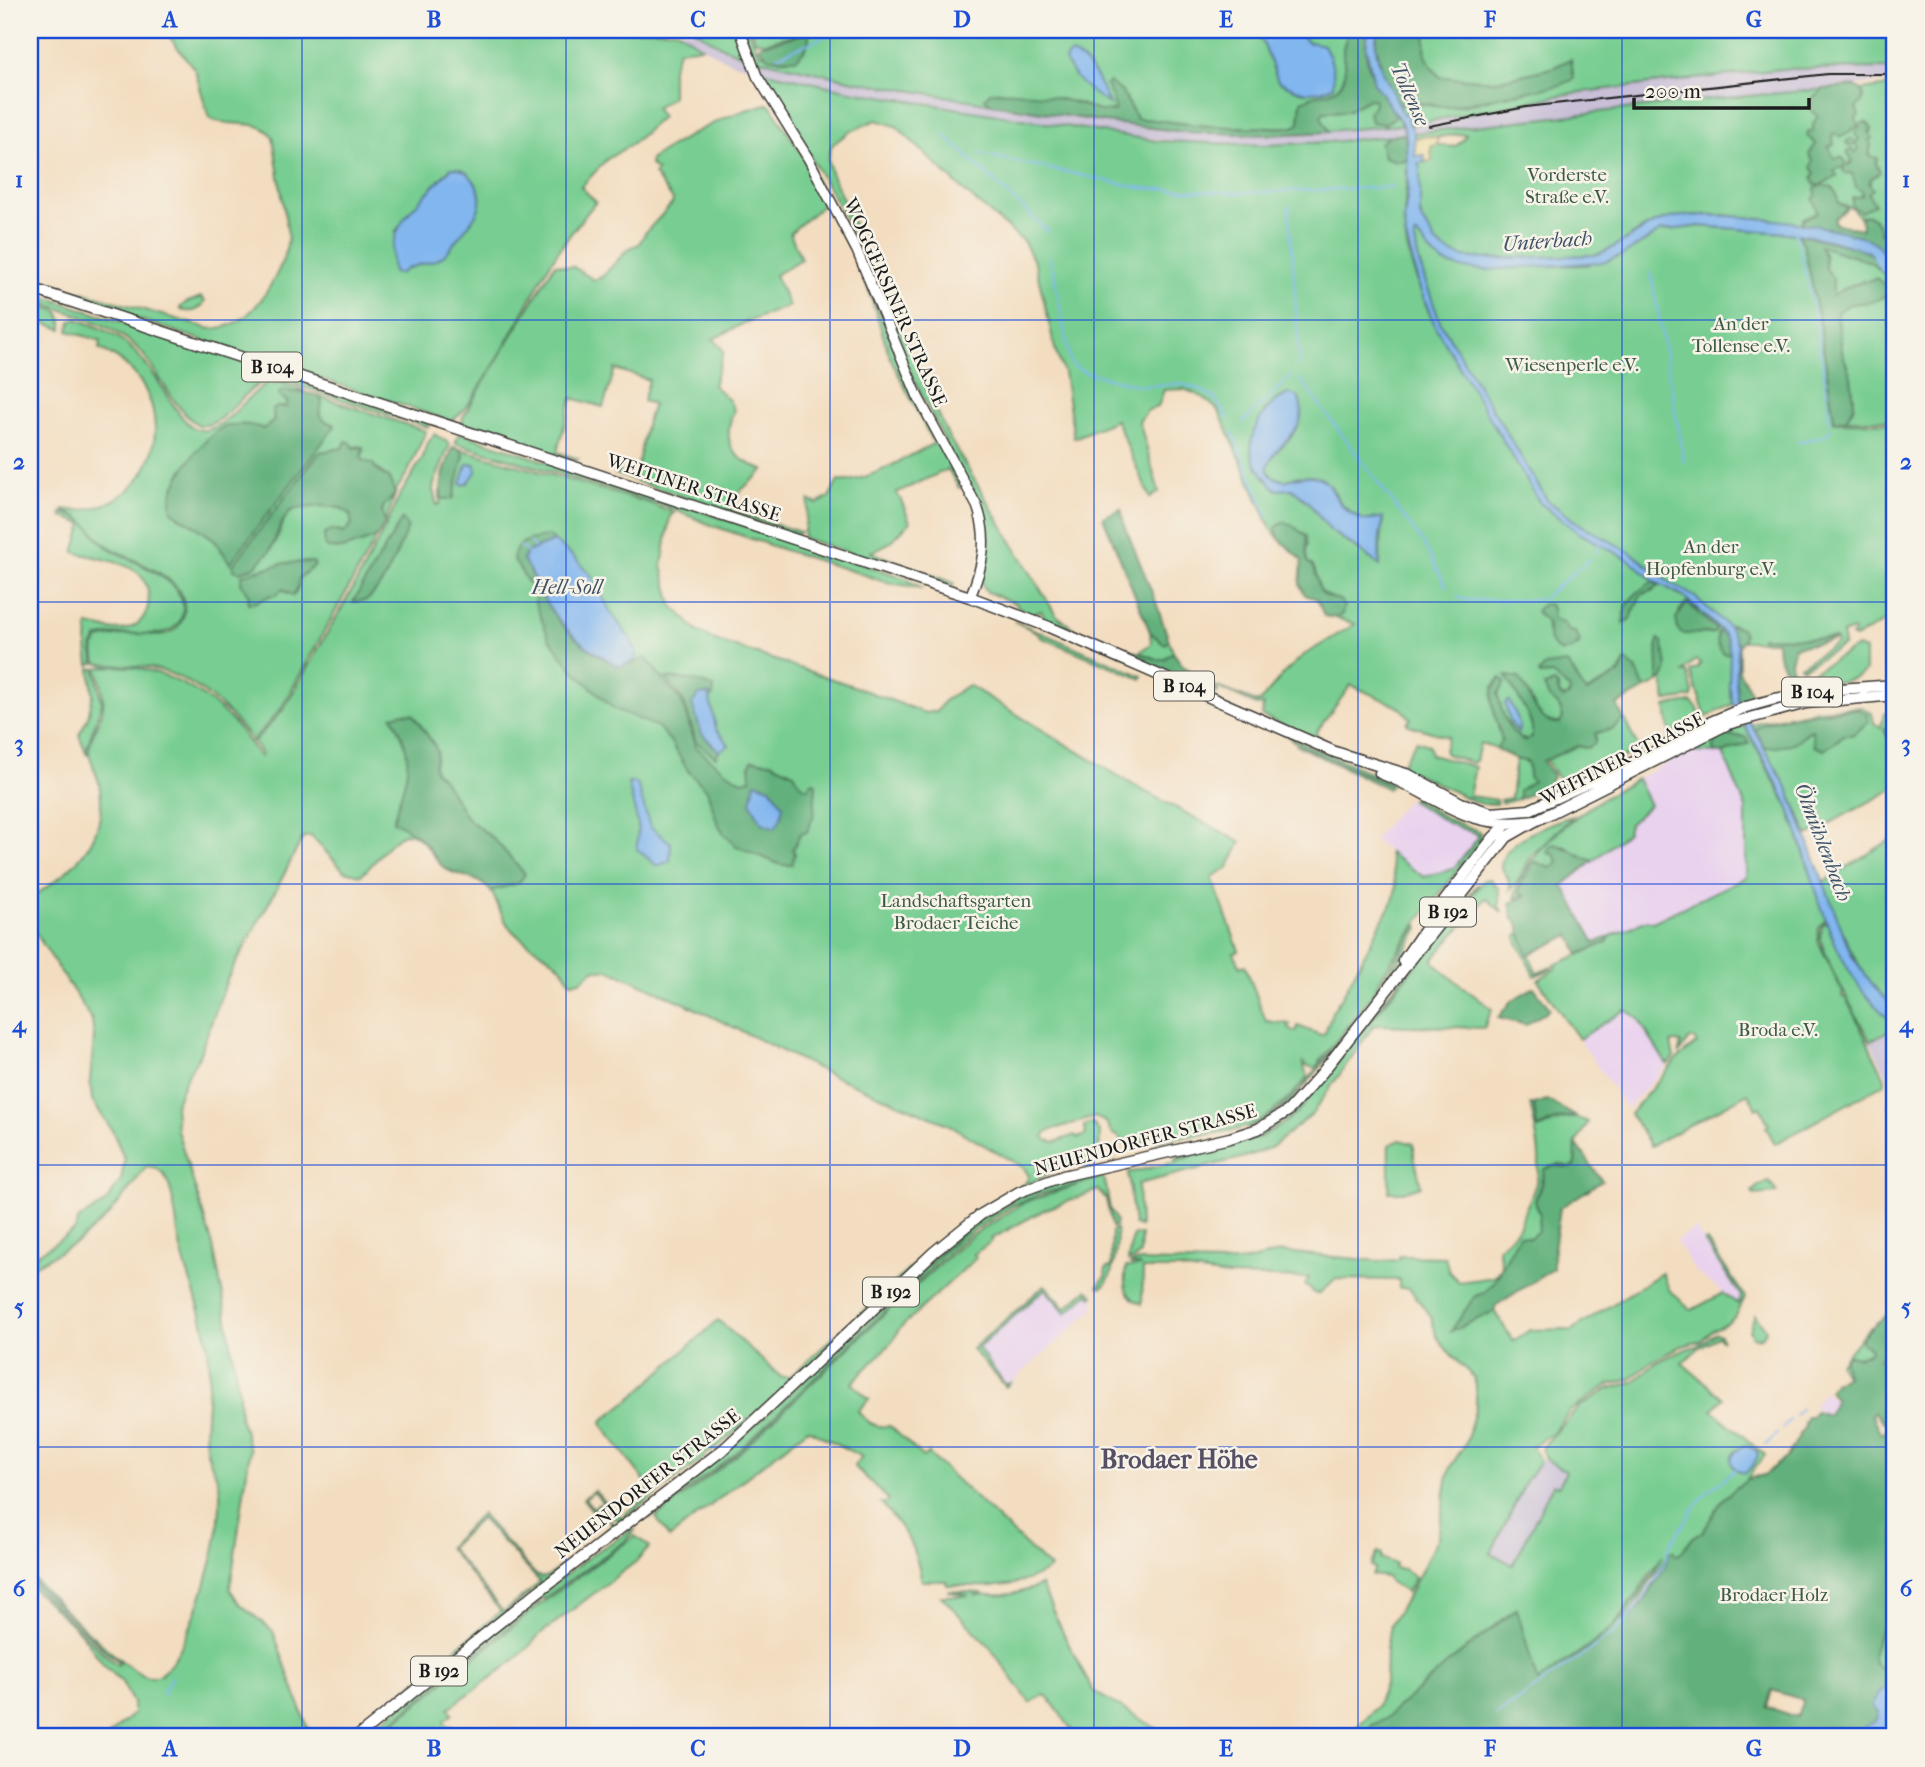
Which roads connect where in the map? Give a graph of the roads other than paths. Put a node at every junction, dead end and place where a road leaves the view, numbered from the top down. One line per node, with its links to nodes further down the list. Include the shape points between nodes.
1 (740, 30): 3 (main road, WOGGERSINER STRASSE, via 755,71 858,251 918,397 976,506 984,553)
2 (30, 288): 3 (main road, WEITINER STRASSE / B 104)
3 (970, 597): 8 (main road, WEITINER STRASSE / B 104)
4 (1895, 685): 5 (main road, WEITINER STRASSE / B 104)
5 (1878, 691): 6 (main road, WEITINER STRASSE / B 104); 7 (main road, WEITINER STRASSE / B 104)
6 (1895, 695)
7 (1735, 717): 9 (main road, WEITINER STRASSE / B 104, via 1706,724); 11 (main road, WEITINER STRASSE / B 104)
8 (1335, 752): 10 (main road, WEITINER STRASSE / B 104, via 1409,775 1461,803); 12 (main road, WEITINER STRASSE / B 104)
9 (1529, 810): 10 (main road, WEITINER STRASSE / B 104); 13 (main road, NEUENDORFER STRASSE)
10 (1496, 813): 13 (main road)
11 (1535, 821): 13 (main road, WEITINER STRASSE / B 104); 14 (main road, NEUENDORFER STRASSE / B 192)
12 (1485, 822): 13 (main road, WEITINER STRASSE / B 104); 15 (main road)
13 (1507, 824): 14 (main road); 15 (main road, NEUENDORFER STRASSE / B 192)
14 (1507, 837): 16 (main road, NEUENDORFER STRASSE / B 192)
15 (1490, 842): 16 (main road, NEUENDORFER STRASSE / B 192)
16 (1479, 864): 17 (main road, NEUENDORFER STRASSE / B 192, via 1426,924 1390,986 1288,1111 1230,1138 1042,1183 968,1223 725,1448)
17 (357, 1737)

